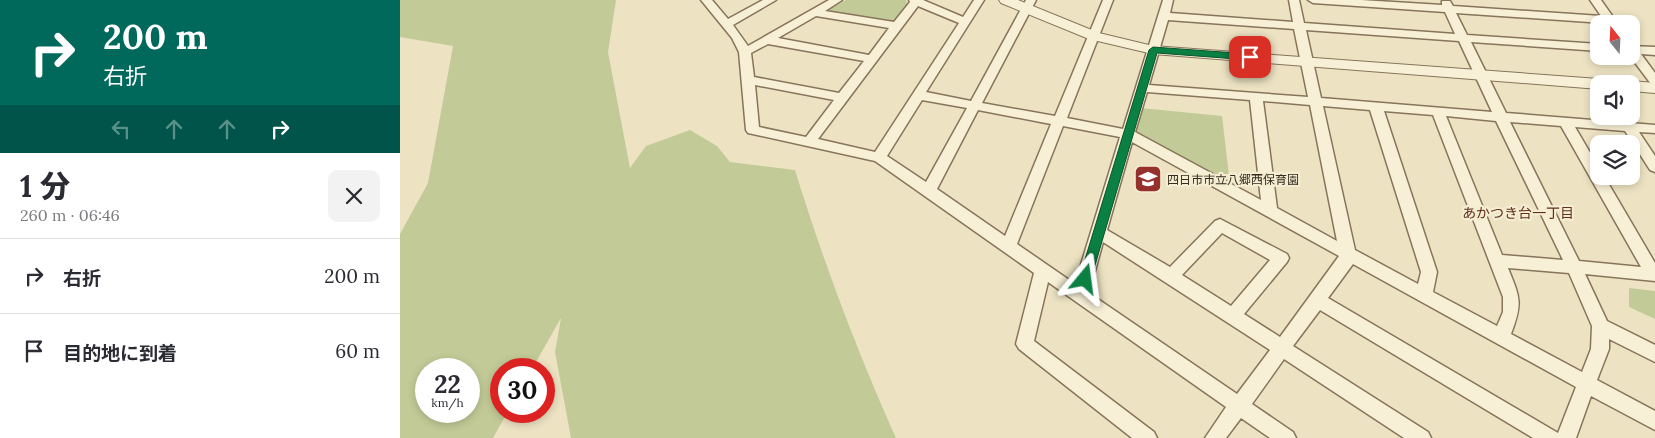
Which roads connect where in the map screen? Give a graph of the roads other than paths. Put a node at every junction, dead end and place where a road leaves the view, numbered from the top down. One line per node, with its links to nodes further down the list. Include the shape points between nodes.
1 (706, 0): 19 (street)
2 (771, 0): 19 (street)
3 (837, 0): 14 (street)
4 (915, 0): 18 (street); 20 (street)
5 (979, 0): 18 (street)
6 (1006, 0): 12 (street)
7 (1108, 0): 22 (street)
8 (1168, 0): 16 (street)
9 (1294, 0): 21 (street)
10 (1313, 0): 13 (street)
11 (1595, 0): 15 (street)
12 (1029, 4): 22 (street); 44 (street)
13 (1447, 5): 17 (street); 23 (street)
14 (816, 13): 20 (street); 24 (street)
15 (1607, 15)
16 (1164, 16): 21 (street); 26 (street)
17 (1590, 20)
18 (965, 22): 40 (street)
19 (726, 24): 29 (street)
20 (896, 26): 30 (street)
21 (1300, 26): 23 (street); 31 (street)
22 (1094, 36): 26 (street); 48 (street)
23 (1462, 38): 25 (street); 33 (street)
24 (768, 40): 29 (street); 30 (street)
25 (1590, 47)
26 (1153, 50): 31 (street); 38 (street)
27 (1640, 50): 28 (street)
28 (1655, 51)
29 (746, 52): 34 (street)
30 (872, 59): 42 (street)
31 (1308, 61): 33 (street); 43 (street)
32 (1640, 61): 35 (street)
33 (1481, 75): 36 (street); 47 (street)
34 (749, 80): 42 (street); 53 (street, via 753,130)
35 (1655, 81)
36 (1590, 83)
37 (1640, 87): 39 (street)
38 (1142, 88): 41 (street); 52 (street)
39 (1655, 88)
40 (919, 95): 44 (street); 54 (street)
41 (1256, 97): 43 (street); 57 (street)
42 (842, 98): 53 (street)
43 (1316, 102): 45 (street); 60 (street)
44 (975, 105): 48 (street); 56 (street)
45 (1376, 107): 46 (street); 67 (street, via 1429,272)
46 (1438, 111): 47 (street); 61 (street)
47 (1501, 116): 49 (street); 62 (street)
48 (1060, 122): 52 (street); 59 (street)
49 (1565, 122): 50 (street); 64 (street)
50 (1629, 127): 51 (street); 55 (street)
51 (1655, 129)
52 (1128, 134): 57 (street); 58 (street)
53 (809, 142): 54 (street)
54 (879, 157): 56 (street)
55 (1655, 167)
56 (928, 192): 59 (street)
57 (1270, 211): 60 (street)
58 (1099, 232): 65 (street); 66 (street)
59 (1008, 247): 63 (street)
60 (1348, 254): 67 (street); 68 (street, via 1345,263)
61 (1497, 261): 62 (street); 71 (street, via 1512,297 1512,306)
62 (1574, 268): 64 (street); 70 (street)
63 (1043, 270): 66 (street); 77 (street, via 1025,344)
64 (1654, 275)
65 (1171, 276): 69 (street); 69 (street, via 1220,225 1281,258)
66 (1080, 295): 75 (street)
67 (1424, 296): 71 (street)
68 (1317, 300): 72 (street); 81 (street)
69 (1232, 317): 72 (street)
70 (1601, 326): 73 (street); 74 (street, via 1600,349)
71 (1500, 337): 74 (street)
72 (1280, 348): 75 (street); 80 (street)
73 (1655, 354)
74 (1586, 384): 76 (street); 82 (street)
75 (1239, 405): 78 (street); 79 (street)
76 (1655, 421)
77 (1147, 438)
78 (1215, 438)
79 (1286, 438)
80 (1421, 438)
81 (1551, 438)
82 (1566, 438)

